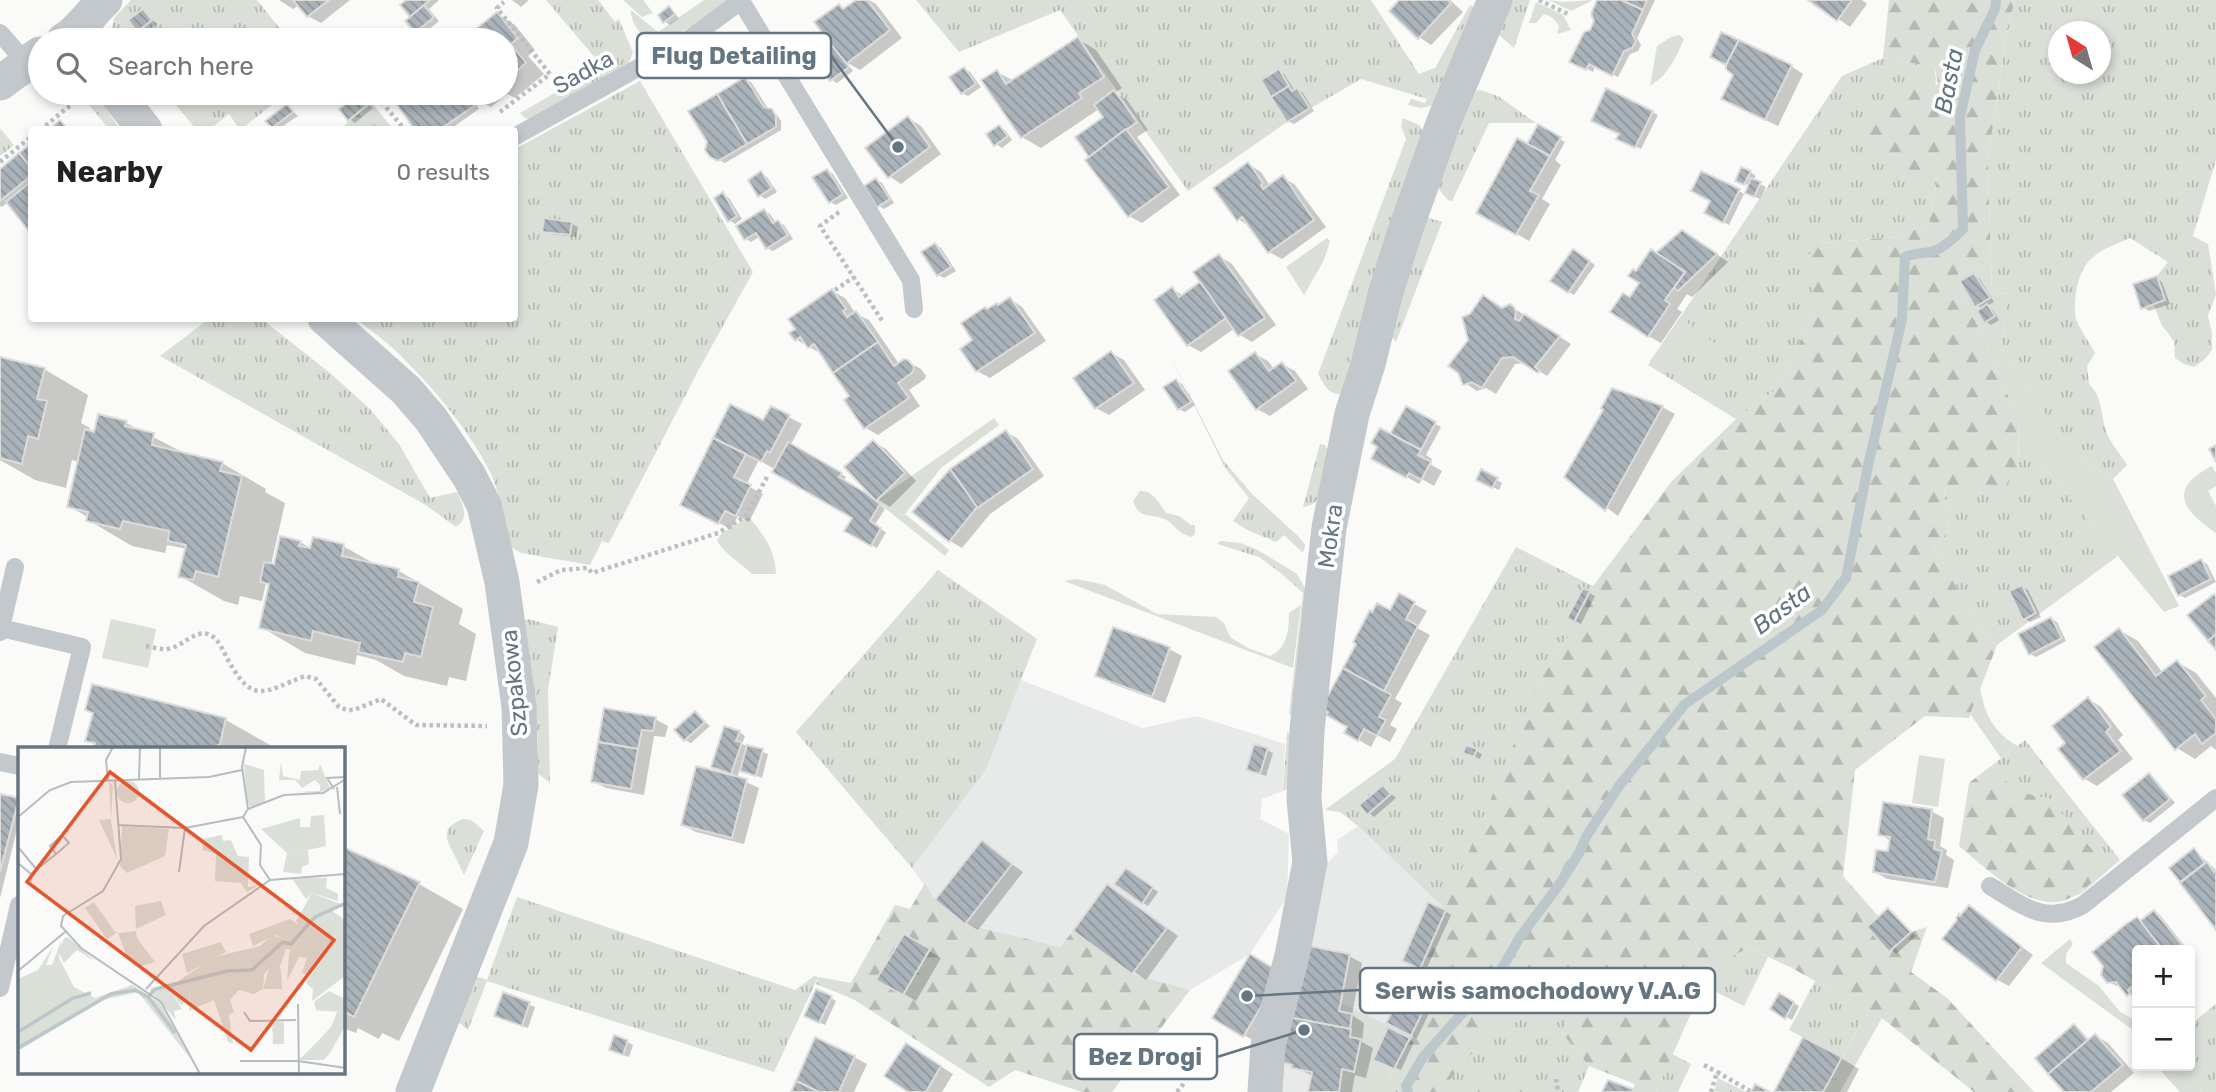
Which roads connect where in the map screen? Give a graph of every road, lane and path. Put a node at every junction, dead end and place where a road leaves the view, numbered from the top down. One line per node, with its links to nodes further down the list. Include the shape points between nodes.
1 (105, 0): 7 (street)
2 (1495, 0): 50 (street, Mokra, via 1404,234 1352,414 1329,528 1307,730 1304,799 1310,863 1268,1046)
3 (1539, 0): 6 (path)
4 (741, 1): 21 (lane, Sadka, via 688,40); 27 (lane, via 911,280)
5 (504, 2): 8 (path, via 497,8)
6 (1570, 15)
7 (81, 28)
8 (513, 28)
9 (0, 33): 11 (lane)
10 (518, 34): 12 (path, via 550,74)
11 (22, 67)
12 (518, 98)
13 (70, 105): 18 (path)
14 (125, 105): 19 (street)
15 (384, 105): 20 (path)
16 (509, 105): 17 (path)
17 (499, 113)
18 (45, 126)
19 (142, 126)
20 (402, 126)
21 (518, 135)
22 (28, 139): 23 (path)
23 (0, 162)
24 (839, 212): 25 (path, via 820,226)
25 (854, 278): 26 (path); 29 (path)
26 (835, 290)
27 (914, 309)
28 (330, 322): 48 (street, Szpakowa, via 431,419 484,505 502,582 519,707 521,785 511,843)
29 (883, 322)
30 (768, 475): 32 (path, via 746,516 719,533 592,573 588,568 561,570)
31 (15, 568): 33 (lane)
32 (528, 586)
33 (1, 630): 36 (lane, via 82,647)
34 (146, 646): 35 (path, via 166,649 205,634 219,644 236,676 260,693 305,676 316,679 348,710 381,699 416,725)
35 (494, 726)
36 (57, 747)
37 (0, 762): 38 (lane)
38 (18, 766)
39 (2216, 798): 40 (lane, via 2071,911 2041,914)
40 (1990, 886)
41 (18, 909): 42 (lane)
42 (1, 976)
43 (1704, 1065): 44 (path)
44 (1717, 1072): 47 (path); 52 (path)
45 (1556, 1079): 51 (path)
46 (1185, 1082): 49 (path)
47 (1749, 1091)
48 (413, 1092)
49 (1177, 1092)
50 (1265, 1092)
51 (1558, 1092)
52 (1711, 1092)

